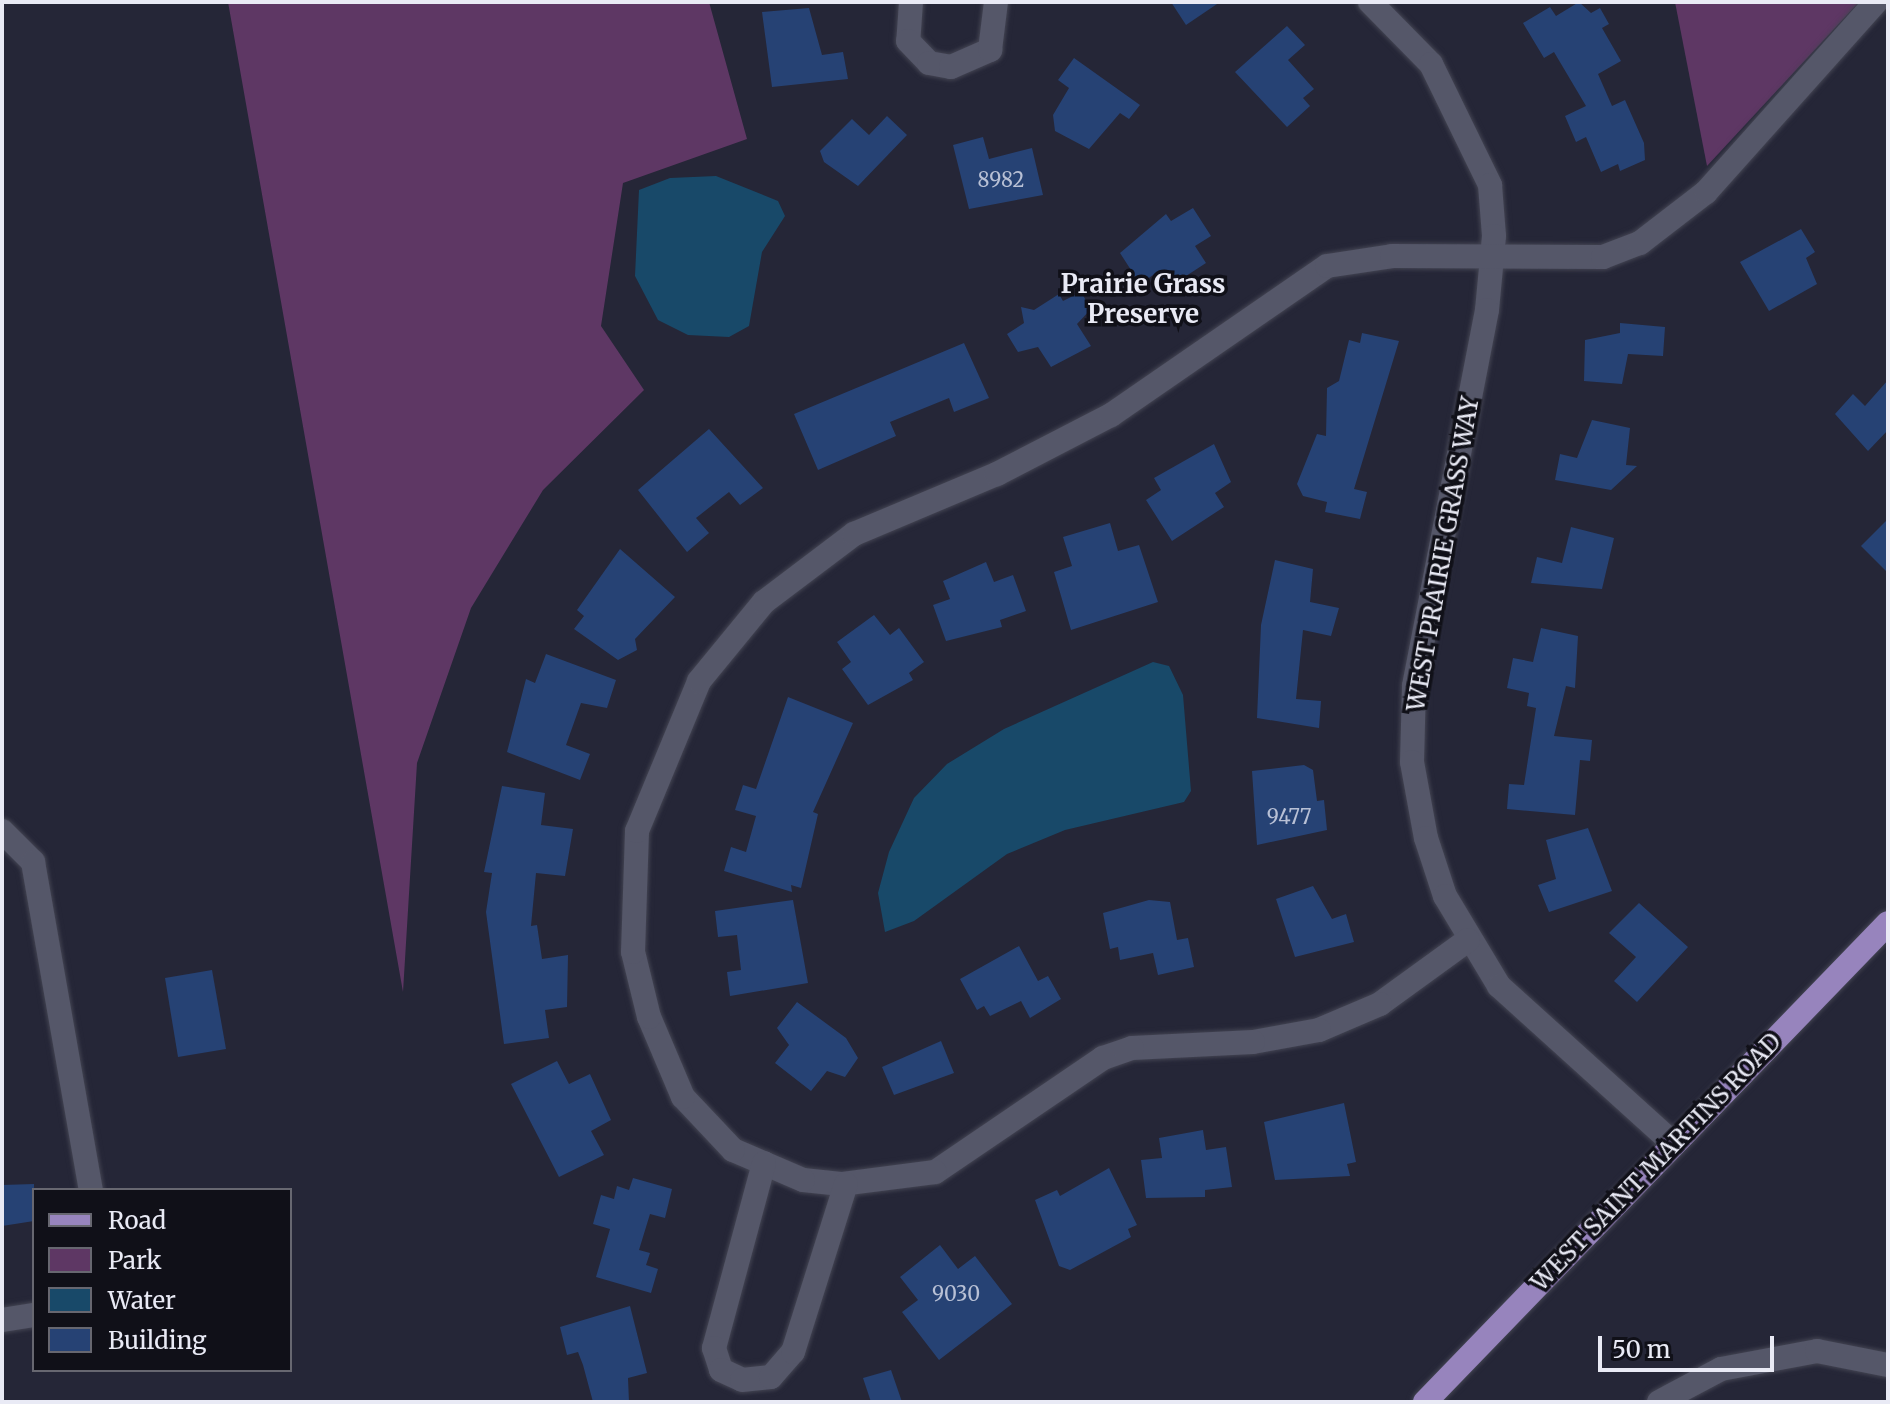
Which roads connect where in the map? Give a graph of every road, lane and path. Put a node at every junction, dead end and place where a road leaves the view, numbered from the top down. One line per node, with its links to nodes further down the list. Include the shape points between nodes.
1 (911, 2): 2 (street, via 908,41 929,63 951,67 990,50)
2 (996, 2)
3 (1370, 2): 5 (street, WEST PRAIRIE GRASS WAY, via 1431,64 1490,185)
4 (1876, 2): 5 (street, via 1706,192 1640,243 1603,257)
5 (1492, 255): 8 (street, WEST PRAIRIE GRASS WAY, via 1414,686 1412,762 1426,838); 10 (street, via 1392,256 1327,266 1111,415 997,474 854,534 764,602 699,681 637,831 633,952 649,1017 683,1097 733,1150)
6 (2, 831): 12 (street, via 33,862)
7 (1888, 923): 9 (main road, WEST SAINT MARTINS ROAD)
8 (1468, 940): 9 (street, WEST PRAIRIE GRASS WAY, via 1538,1025); 11 (street, via 1380,1004 1319,1030 1253,1042 1132,1048 1103,1058 935,1172)
9 (1674, 1144): 16 (main road, WEST SAINT MARTINS ROAD)
10 (764, 1163): 11 (street, via 803,1180); 11 (street, via 714,1348 721,1370 742,1380 771,1377 793,1352)
11 (846, 1184)
12 (91, 1188)
13 (32, 1315): 14 (street)
14 (2, 1320)
15 (1888, 1365): 17 (street, via 1817,1351 1721,1369)
16 (1425, 1402)
17 (1659, 1402)

